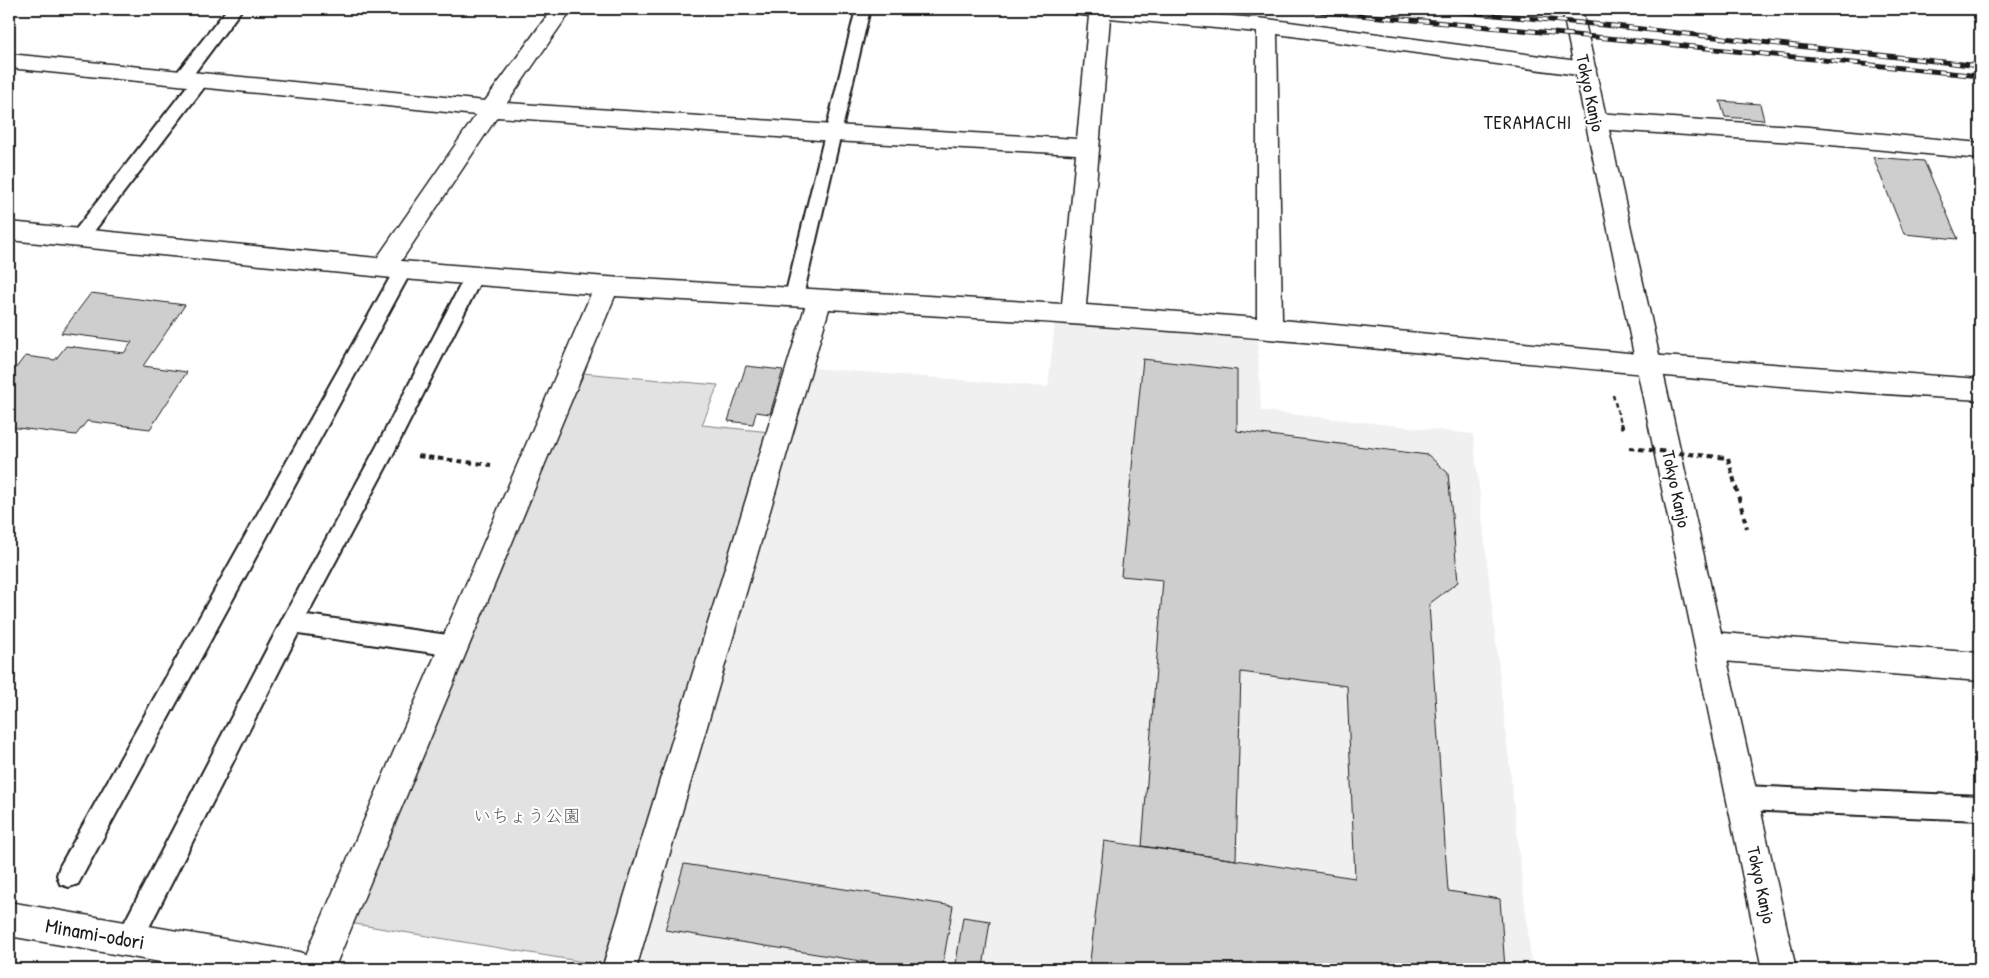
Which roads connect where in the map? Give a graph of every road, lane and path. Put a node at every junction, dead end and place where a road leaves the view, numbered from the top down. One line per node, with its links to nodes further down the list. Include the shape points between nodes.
1 (235, 9): 9 (lane)
2 (562, 9): 10 (main road)
3 (863, 9): 12 (lane)
4 (1572, 9): 8 (main road, Tokyo Kanjo)
5 (1090, 10): 6 (main road); 13 (main road)
6 (1267, 26): 8 (main road); 22 (main road)
7 (9, 61): 9 (main road)
8 (1585, 69): 11 (main road, Tokyo Kanjo)
9 (190, 80): 10 (main road); 16 (lane)
10 (491, 109): 12 (main road); 17 (main road)
11 (1596, 121): 14 (main road, via 1809,134); 23 (main road, Tokyo Kanjo)
12 (834, 133): 13 (main road); 20 (lane)
13 (1088, 147): 21 (main road)
14 (1980, 150)
15 (9, 231): 16 (main road)
16 (79, 238): 17 (main road)
17 (393, 269): 18 (main road); 37 (lane)
18 (474, 276): 19 (main road); 28 (lane)
19 (607, 286): 20 (main road); 29 (main road)
20 (807, 298): 21 (main road); 42 (main road)
21 (1074, 314): 22 (main road)
22 (1270, 329): 23 (main road)
23 (1649, 365): 24 (main road); 33 (main road, Tokyo Kanjo)
24 (1980, 390)
25 (1613, 395): 26 (path)
26 (1624, 430)
27 (1626, 439): 30 (path, bridge, via 1629,448 1728,458)
28 (384, 452): 29 (path); 31 (lane)
29 (529, 469): 32 (main road)
30 (1748, 528)
31 (292, 623): 32 (lane); 39 (lane)
32 (454, 646): 41 (main road)
33 (1710, 646): 34 (main road); 35 (main road, Tokyo Kanjo)
34 (1980, 667)
35 (1742, 798): 36 (lane); 43 (main road, Tokyo Kanjo)
36 (1980, 808)
37 (69, 875)
38 (9, 919): 39 (main road, Minami-odori)
39 (129, 940): 40 (main road, Minami-odori)
40 (300, 969)
41 (317, 969)
42 (619, 969)
43 (1779, 969)

